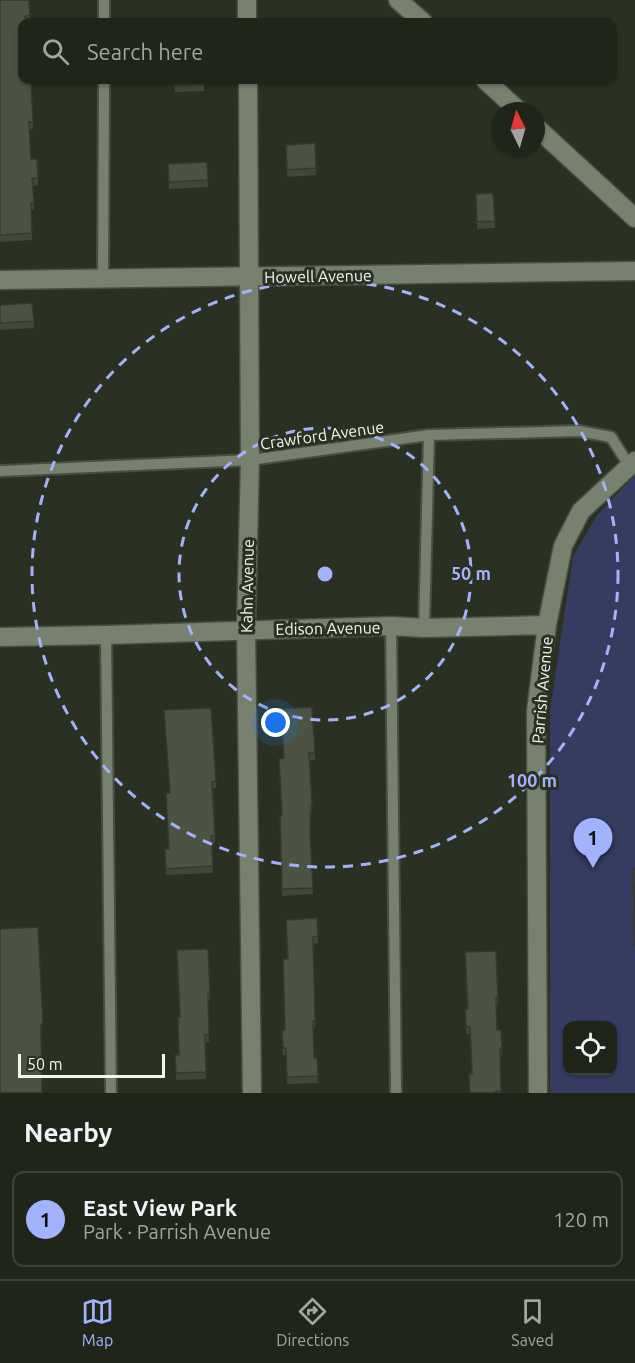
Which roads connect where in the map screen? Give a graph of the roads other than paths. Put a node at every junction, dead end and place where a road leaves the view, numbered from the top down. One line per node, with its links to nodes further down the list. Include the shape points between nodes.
1 (104, 0): 4 (lane)
2 (247, 0): 5 (street)
3 (398, 0): 6 (street)
4 (104, 18)
5 (247, 18)
6 (418, 18)
7 (104, 84): 15 (lane)
8 (248, 84): 14 (street, Kahn Avenue)
9 (489, 84): 10 (street)
10 (509, 102)
11 (545, 135): 12 (street)
12 (635, 218)
13 (635, 271): 14 (street, Howell Avenue)
14 (250, 277): 15 (street, Howell Avenue); 18 (street, Kahn Avenue)
15 (103, 278): 16 (street, Howell Avenue)
16 (0, 280)
17 (429, 435): 18 (lane, Crawford Avenue); 19 (lane, Crawford Avenue, via 579,431 611,437); 23 (lane)
18 (250, 460): 20 (lane, Crawford Avenue); 24 (street, Kahn Avenue)
19 (632, 464): 21 (street, Parrish Avenue, via 581,511 563,546)
20 (0, 471)
21 (547, 625): 23 (street, Edison Avenue); 30 (street, Parrish Avenue, via 536,711)
22 (391, 626): 23 (street, Edison Avenue); 24 (street, Edison Avenue); 29 (lane)
23 (424, 628)
24 (246, 629): 25 (street, Edison Avenue); 28 (street, Kahn Avenue)
25 (106, 635): 26 (street, Edison Avenue); 27 (lane)
26 (0, 637)
27 (111, 1093)
28 (252, 1093)
29 (396, 1093)
30 (538, 1093)

